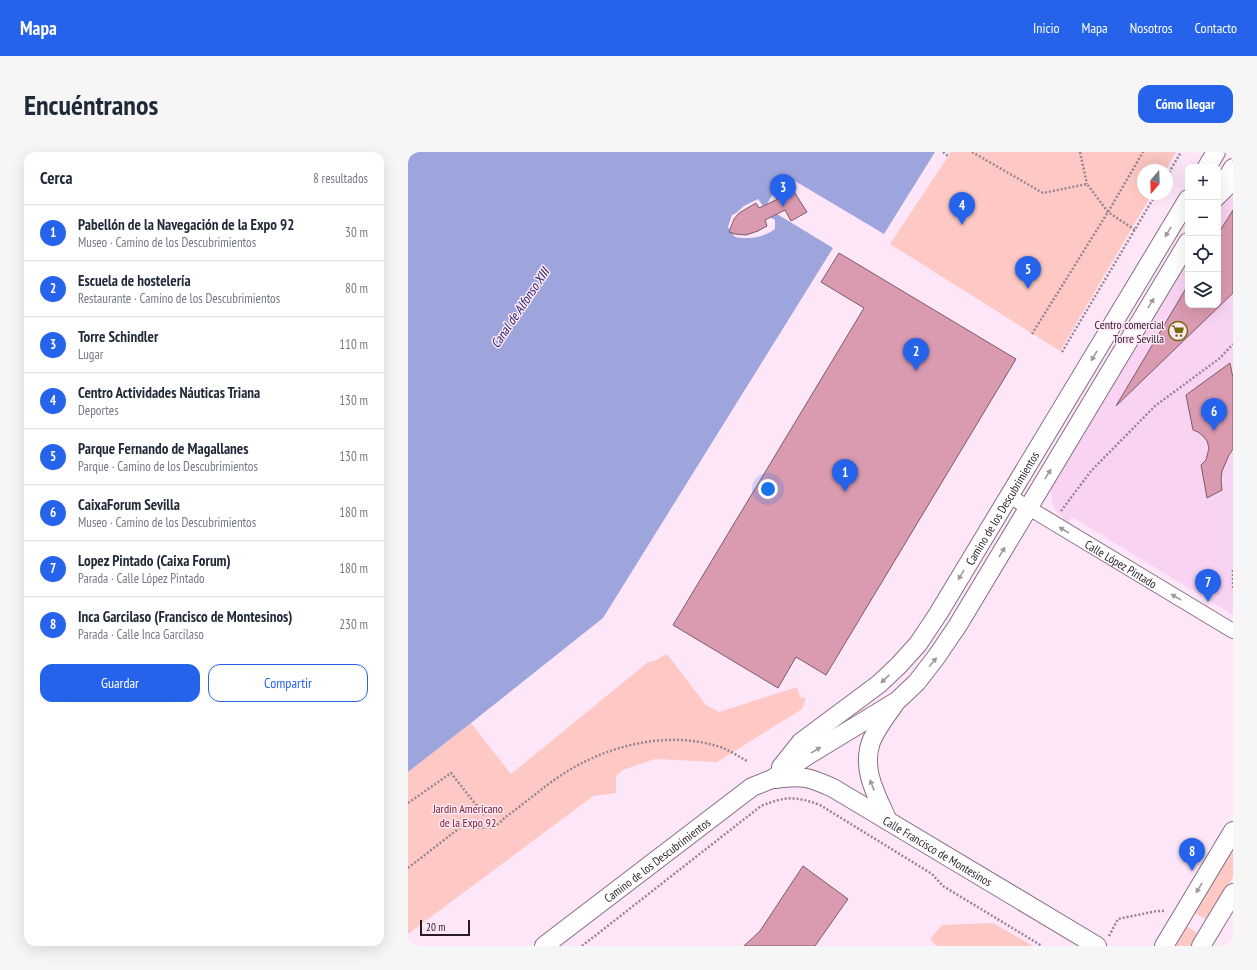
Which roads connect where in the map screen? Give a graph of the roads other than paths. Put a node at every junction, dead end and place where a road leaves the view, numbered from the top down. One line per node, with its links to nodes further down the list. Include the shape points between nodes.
1 (1216, 152): 2 (street)
2 (1209, 164)
3 (1233, 168): 4 (street)
4 (1221, 188)
5 (1233, 188): 7 (lane)
6 (1187, 200): 9 (street, Camino de los Descubrimientos, one-way to 9)
7 (1220, 200)
8 (1185, 247): 10 (street, Camino de los Descubrimientos, one-way to 8)
9 (1009, 496): 10 (street, Calle López Pintado); 13 (street, Camino de los Descubrimientos, one-way to 13, via 918,644 879,684 800,742)
10 (1028, 508): 11 (street, Calle López Pintado, one-way to 10); 12 (street, Camino de los Descubrimientos, one-way to 10, via 917,682 937,656)
11 (1233, 631)
12 (897, 701): 13 (street, Camino de los Descubrimientos, one-way to 12); 14 (street, one-way to 12, via 870,782 867,763 871,742)
13 (772, 779): 14 (street, Calle Francisco de Montesinos, via 795,776 814,779); 18 (street, Camino de los Descubrimientos, via 752,787)
14 (888, 821): 17 (street, Calle Francisco de Montesinos)
15 (1233, 831): 19 (street, one-way to 19)
16 (1233, 893): 20 (street)
17 (1103, 941)
18 (544, 946)
19 (1164, 946)
20 (1201, 946)

